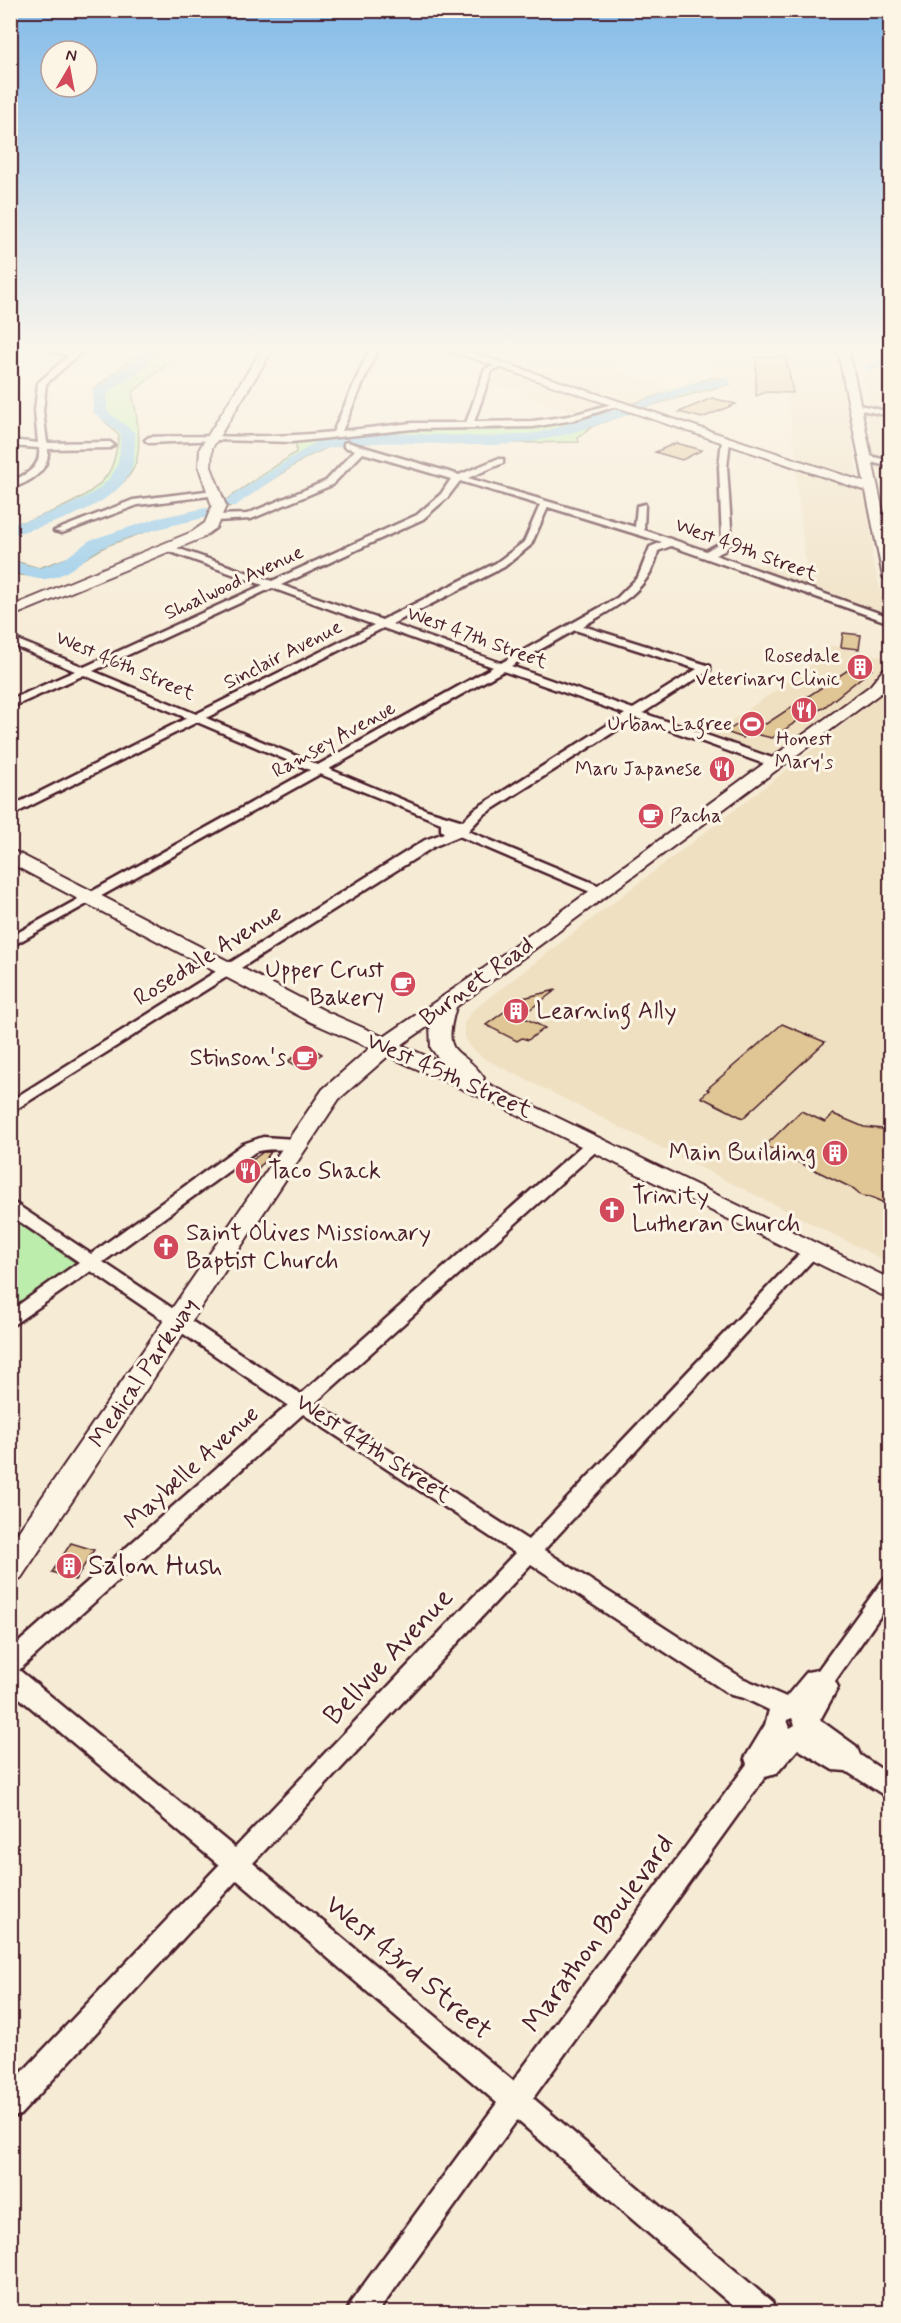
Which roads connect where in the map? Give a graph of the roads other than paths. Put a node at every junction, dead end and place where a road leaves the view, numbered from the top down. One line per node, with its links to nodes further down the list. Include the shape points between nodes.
1 (45, 454): 12 (street, via 41,467)
2 (205, 454): 14 (main road)
3 (355, 454): 17 (street, via 329,483 248,517)
4 (381, 454): 11 (street, West 49th Street)
5 (724, 454): 22 (street)
6 (769, 454): 13 (main road)
7 (865, 454): 8 (main road)
8 (866, 458): 10 (street); 13 (main road)
9 (500, 461): 11 (street)
10 (891, 464)
11 (461, 478): 15 (street, West 49th Street); 28 (street, Shoalwood Avenue, via 420,517)
12 (10, 486)
13 (872, 489): 27 (main road)
14 (214, 493): 17 (main road, via 219,506); 18 (street, via 136,502)
15 (545, 503): 19 (street, West 49th Street); 31 (street, Sinclair Avenue, via 528,543 508,560)
16 (642, 506): 19 (street)
17 (216, 518): 23 (main road, via 205,530)
18 (59, 531)
19 (639, 531): 20 (street, West 49th Street)
20 (652, 535): 21 (street, West 49th Street); 24 (street, Ramsey Avenue)
21 (672, 542): 24 (street); 25 (street, West 49th Street)
22 (725, 546): 25 (street); 26 (street, via 730,552)
23 (168, 548): 28 (street, West 47th Street); 29 (main road)
24 (653, 549): 32 (street, Ramsey Avenue, via 649,568 634,590)
25 (706, 555): 26 (street, West 49th Street)
26 (729, 564): 30 (street, West 49th Street)
27 (891, 577)
28 (273, 584): 31 (street, West 47th Street); 35 (street, Shoalwood Avenue)
29 (10, 613)
30 (891, 620)
31 (385, 624): 34 (street, West 47th Street); 39 (street, Sinclair Avenue)
32 (577, 627): 34 (street, Ramsey Avenue); 38 (street, Rosedale Avenue, via 706,668)
33 (10, 640): 35 (street, West 46th Street)
34 (506, 666): 38 (street, West 47th Street); 41 (street, Ramsey Avenue)
35 (86, 670): 37 (street, Shoalwood Avenue); 39 (street, West 46th Street)
36 (891, 672): 40 (main road, Burnet Road, via 876,689)
37 (10, 705)
38 (634, 713): 40 (street, West 47th Street); 43 (street, Rosedale Avenue)
39 (199, 718): 41 (street, West 46th Street); 42 (street, Sinclair Avenue)
40 (774, 763): 45 (main road, Burnet Road)
41 (320, 770): 43 (street, West 46th Street); 46 (street, Ramsey Avenue)
42 (10, 812)
43 (455, 827): 45 (street, West 46th Street); 48 (street, Rosedale Avenue)
44 (10, 855): 46 (main road, West 45th Street)
45 (600, 891): 49 (main road, Burnet Road)
46 (92, 898): 47 (street, Ramsey Avenue); 48 (main road, West 45th Street)
47 (10, 943)
48 (229, 969): 50 (main road, West 45th Street); 52 (street, Rosedale Avenue)
49 (446, 1005): 50 (main road, Burnet Road); 51 (main road, via 438,1034 442,1050)
50 (383, 1048): 51 (main road, West 45th Street); 54 (main road, Burnet Road, via 331,1094)
51 (494, 1094): 53 (main road, West 45th Street)
52 (10, 1108)
53 (595, 1143): 56 (main road, West 45th Street); 61 (street, Maybelle Avenue)
54 (295, 1144): 57 (street, via 262,1142 249,1148); 60 (main road, Medical Parkway)
55 (10, 1206): 57 (street, West 44th Street)
56 (812, 1251): 58 (main road, West 45th Street); 62 (street, Bellvue Avenue)
57 (93, 1263): 59 (street); 60 (street, West 44th Street)
58 (891, 1290)
59 (10, 1321)
60 (179, 1322): 61 (street, West 44th Street); 63 (main road, Medical Parkway)
61 (303, 1403): 62 (street, West 44th Street); 65 (street, Maybelle Avenue)
62 (528, 1551): 67 (street, West 44th Street, via 739,1688 739,1694); 69 (street, Bellvue Avenue)
63 (10, 1569)
64 (891, 1586): 67 (street, Marathon Boulevard, via 823,1680 827,1687)
65 (10, 1664)
66 (10, 1676): 69 (street, West 43rd Street)
67 (792, 1723): 68 (street, West 44th Street, via 841,1762 848,1760); 70 (street, Marathon Boulevard, via 768,1766 759,1766)
68 (891, 1788)
69 (237, 1865): 70 (street, West 43rd Street); 71 (street, Bellvue Avenue)
70 (517, 2102): 72 (street, Marathon Boulevard); 73 (street, West 43rd Street)
71 (10, 2104)
72 (361, 2313)
73 (762, 2313)

